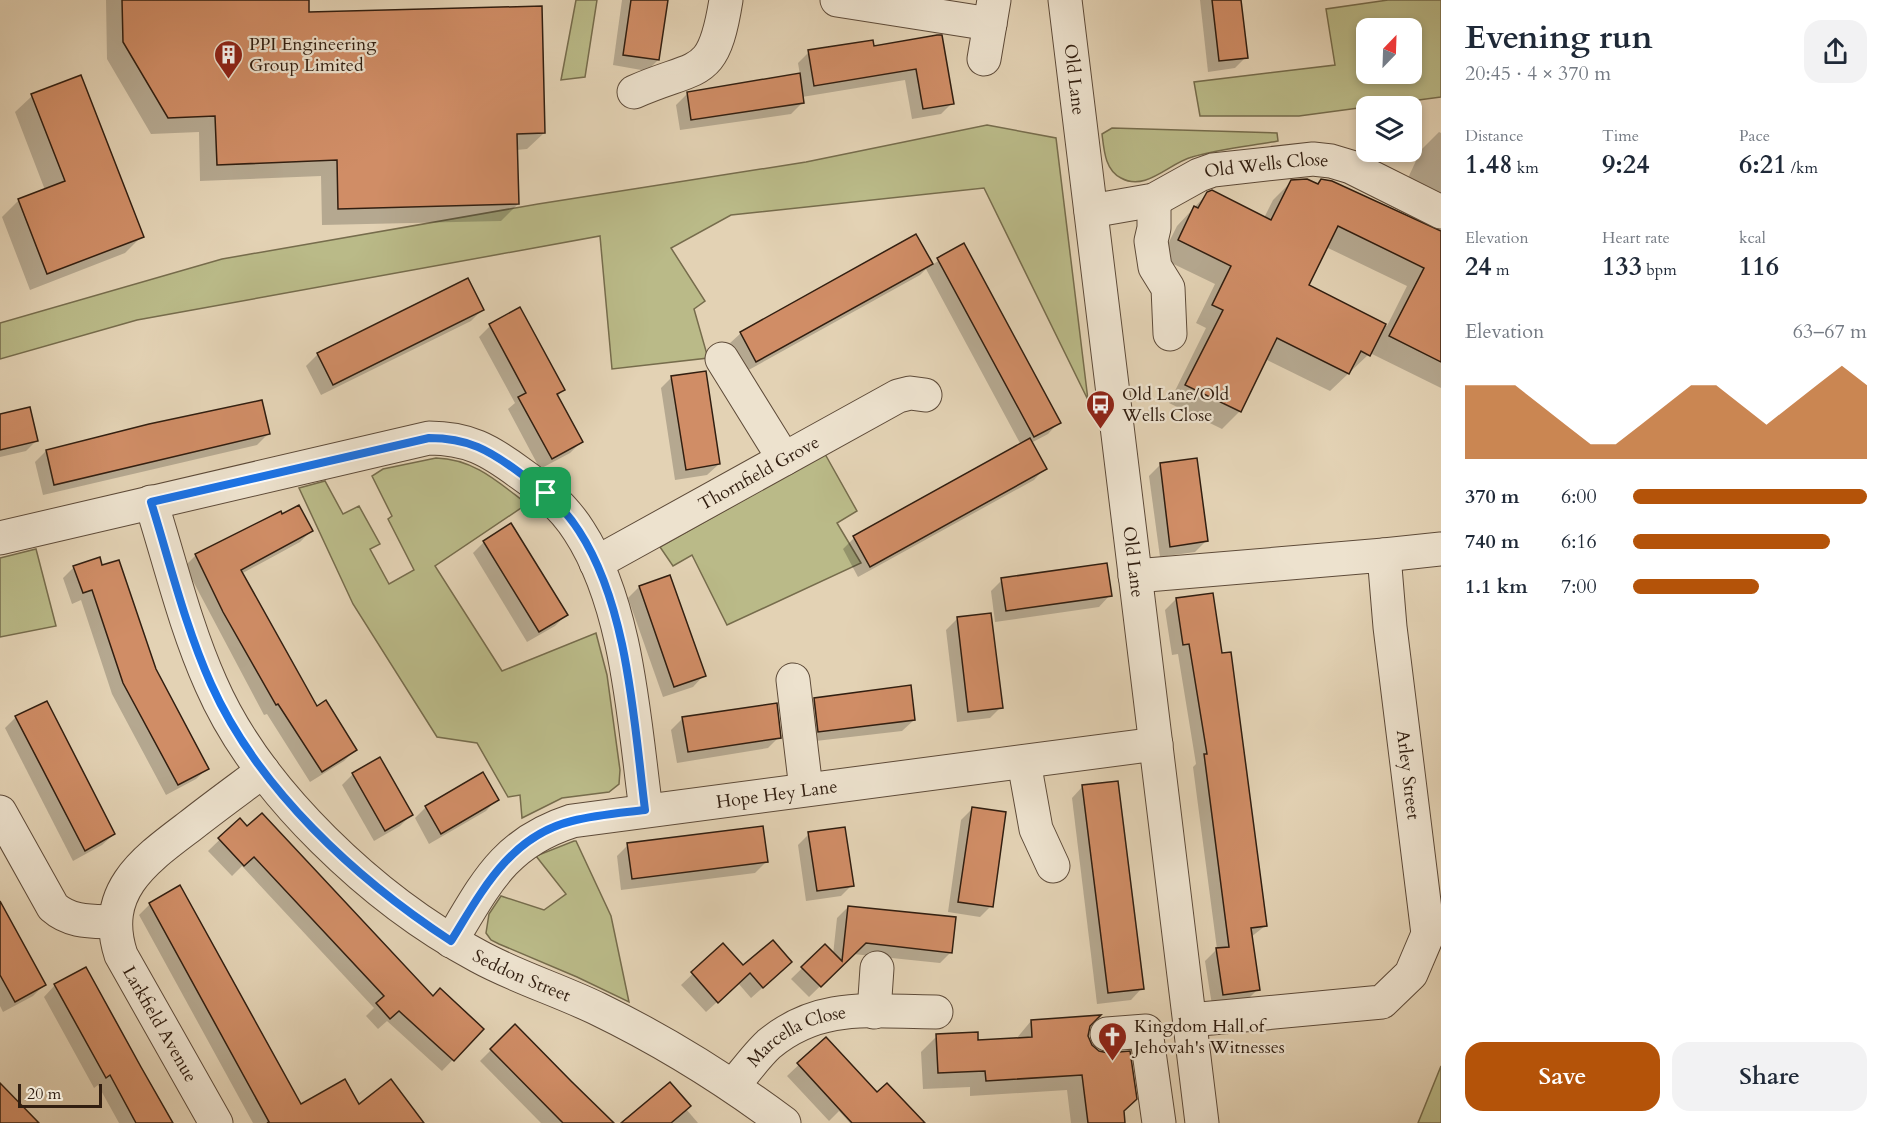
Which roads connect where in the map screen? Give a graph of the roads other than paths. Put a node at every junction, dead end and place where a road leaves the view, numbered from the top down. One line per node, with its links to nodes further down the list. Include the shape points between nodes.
1 (726, 0): 6 (street, via 721,34 705,62 689,73)
2 (837, 0): 4 (street)
3 (1065, 0): 8 (street, Old Lane)
4 (992, 12): 5 (street)
5 (984, 59)
6 (634, 92)
7 (1154, 200): 8 (street, Old Wells Close); 9 (street, Old Wells Close, via 1213,170 1313,159 1351,167); 10 (street, via 1151,241 1155,267 1168,288)
8 (1091, 211): 19 (street, Old Lane)
9 (1441, 212)
10 (1170, 334)
11 (722, 359): 13 (street)
12 (925, 395): 13 (street, Thornfield Grove, via 898,396)
13 (784, 459): 18 (street, Thornfield Grove)
14 (151, 502): 15 (street); 18 (street, via 429,438 448,438 478,446 546,493 579,531); 23 (street, Seddon Street, via 195,645 212,686)
15 (0, 538)
16 (1441, 549): 17 (street)
17 (1384, 555): 19 (street); 33 (street, Arley Street, via 1428,934 1411,975 1382,1002)
18 (596, 563): 25 (street, via 624,654)
19 (1135, 576): 21 (street, Old Lane)
20 (793, 680): 24 (street)
21 (1156, 744): 22 (street, Hope Hey Lane); 33 (street, Old Lane)
22 (1024, 762): 24 (street, Hope Hey Lane); 27 (street, via 1036,829)
23 (263, 771): 28 (street, Larkfield Avenue, via 146,859 123,892); 29 (street, Seddon Street, via 353,867)
24 (806, 789): 25 (street, Hope Hey Lane)
25 (645, 810): 29 (street, Hope Hey Lane, via 572,821 529,839 489,879)
26 (0, 812): 28 (street, via 52,907 74,920)
27 (1053, 866)
28 (115, 922): 37 (street, Larkfield Avenue, via 121,955)
29 (451, 941): 35 (street, Seddon Street, via 610,1015)
30 (877, 968): 31 (street, Marcella Close)
31 (874, 1012): 32 (street, Marcella Close); 35 (street, Marcella Close, via 836,1012 800,1023 768,1045)
32 (936, 1012)
33 (1190, 1020): 36 (street, Old Lane)
34 (1107, 1034): 39 (street, via 1146,1031)
35 (733, 1086): 38 (street, Seddon Street)
36 (1196, 1122)
37 (216, 1123)
38 (784, 1123)
39 (1159, 1123)

